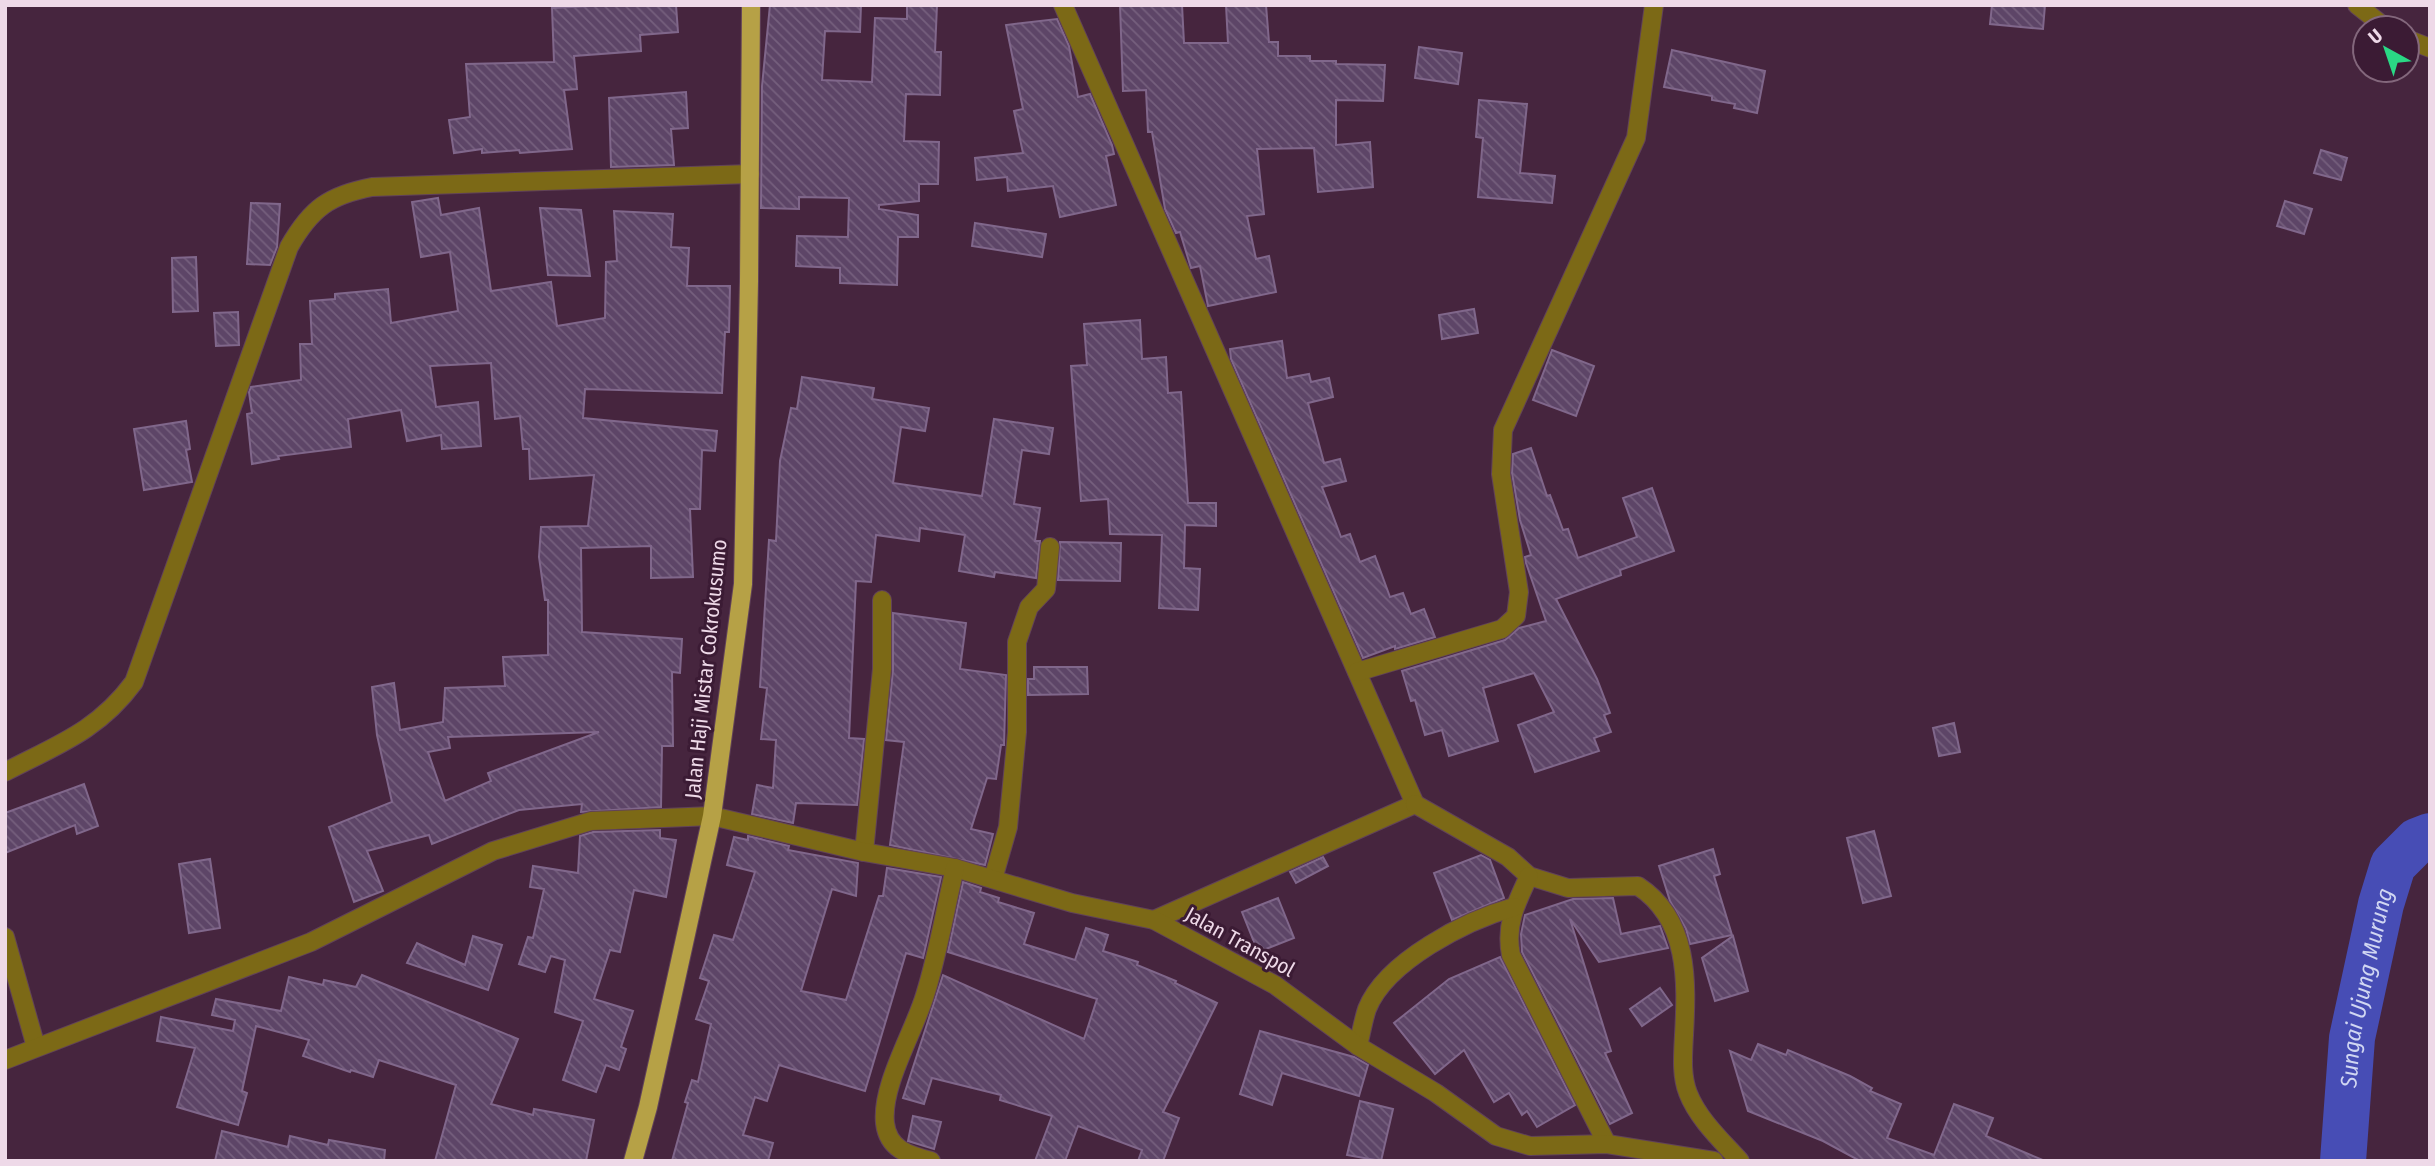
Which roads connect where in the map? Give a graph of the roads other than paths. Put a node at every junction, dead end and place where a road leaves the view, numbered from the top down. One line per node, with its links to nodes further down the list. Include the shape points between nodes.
1 (751, 5): 4 (main road, Jalan Haji Mistar Cokrokusumo)
2 (1063, 5): 7 (street)
3 (1654, 5): 7 (street, via 1636,138 1503,430 1502,474 1519,592 1516,616 1502,629)
4 (750, 174): 8 (street, via 372,187 341,193 316,209 289,247 134,682 115,708 92,727); 10 (main road, Jalan Haji Mistar Cokrokusumo, via 743,584)
5 (1050, 547): 14 (street, via 1046,589 1030,607 1017,642 1017,732 1008,827)
6 (882, 600): 11 (street, via 882,669)
7 (1357, 671): 9 (street)
8 (5, 772)
9 (1415, 804): 13 (street, via 1508,858); 16 (street)
10 (712, 816): 11 (street, Jalan Transpol); 19 (street, Jalan Transpol, via 591,821 493,851 311,942); 22 (main road, Jalan Haji Mistar Cokrokusumo)
11 (864, 852): 12 (street, Jalan Transpol)
12 (954, 868): 14 (street, Jalan Transpol); 23 (street, via 925,995 886,1099 890,1140 905,1154)
13 (1529, 876): 15 (street); 25 (street, via 1568,888 1638,886 1664,908 1687,979 1683,1062 1689,1095)
14 (993, 879): 16 (street, Jalan Transpol, via 1072,903)
15 (1514, 907): 18 (street, via 1452,931 1398,970 1368,1008); 21 (street, via 1507,934 1511,954)
16 (1154, 920): 18 (street, Jalan Transpol, via 1275,985)
17 (5, 937): 19 (street)
18 (1358, 1046): 21 (street, Jalan Transpol, via 1496,1136 1530,1146)
19 (36, 1047): 20 (street, Jalan Transpol)
20 (5, 1059)
21 (1607, 1144): 24 (street, Jalan Transpol)
22 (633, 1161)
23 (930, 1161)
24 (1714, 1161)
25 (1740, 1161)

